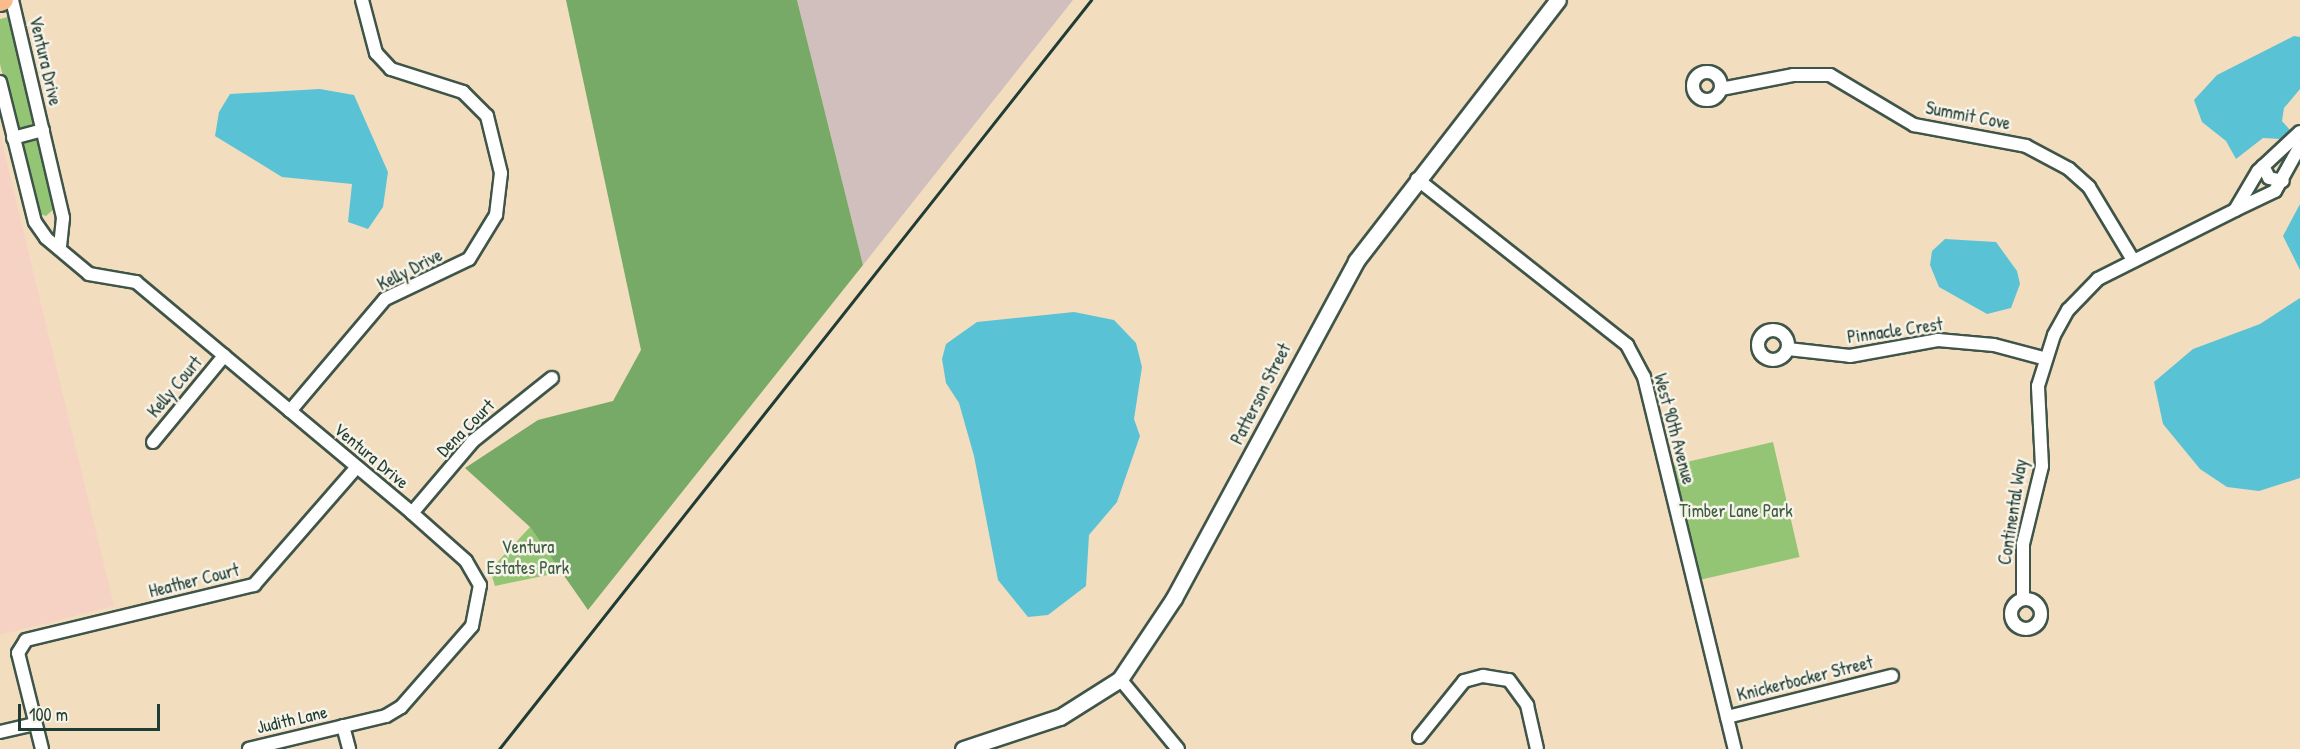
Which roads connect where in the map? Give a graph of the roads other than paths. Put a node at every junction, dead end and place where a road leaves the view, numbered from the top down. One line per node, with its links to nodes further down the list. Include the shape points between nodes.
1 (12, 0): 6 (street, Ventura Drive)
2 (362, 0): 19 (street, Kelly Drive, via 376,53 391,69 463,92 488,116 501,173 496,215 469,259 385,299)
3 (1558, 0): 10 (street, Patterson Street)
4 (0, 82): 7 (street, Ventura Drive)
5 (1720, 89): 14 (street, Summit Cove, via 1793,75 1830,75 1914,125 2026,146 2070,169 2089,187)
6 (43, 130): 7 (street, Ventura Drive); 13 (street, Ventura Drive, via 63,218)
7 (13, 138): 13 (street, Ventura Drive, via 35,222)
8 (2298, 141): 9 (street, Continental Way); 11 (street, Continental Way)
9 (2263, 166): 11 (street, via 2269,178); 12 (street, Continental Way)
10 (1417, 179): 25 (street, Patterson Street, via 1356,261 1174,598); 26 (street, West 90th Avenue, via 1627,345 1644,377)
11 (2283, 181): 12 (street, Continental Way, via 2268,196)
12 (2235, 210): 14 (street, Continental Way)
13 (60, 246): 16 (street, Ventura Drive, via 89,274 136,282)
14 (2133, 260): 17 (street, Continental Way, via 2082,293)
15 (1788, 349): 17 (street, Pinnacle Crest, via 1850,356 1938,340 1994,345)
16 (224, 356): 19 (street, Ventura Drive); 20 (street, Kelly Court)
17 (2043, 358): 23 (street, Continental Way, via 2036,411 2042,466 2023,544)
18 (552, 378): 22 (street, Dena Court, via 473,441)
19 (290, 411): 21 (street, Ventura Drive)
20 (153, 442)
21 (356, 468): 22 (street, Ventura Drive); 27 (street, Heather Court, via 254,585 26,640 18,653)
22 (412, 513): 28 (street, Ventura Drive, via 475,572 482,598 478,614 401,707)
23 (2023, 599)
24 (1892, 676): 26 (street, Knickerbocker Street)
25 (1120, 679): 34 (street, Patterson Street, via 1060,717); 35 (street)
26 (1727, 717): 37 (street, West 90th Avenue)
27 (35, 724): 29 (street); 31 (street)
28 (343, 726): 32 (street, Judith Lane); 33 (street)
29 (0, 732)
30 (1419, 737): 36 (street, via 1464,681 1483,676 1509,680 1527,705)
31 (42, 749)
32 (249, 749)
33 (349, 749)
34 (963, 749)
35 (1178, 749)
36 (1537, 749)
37 (1735, 749)

